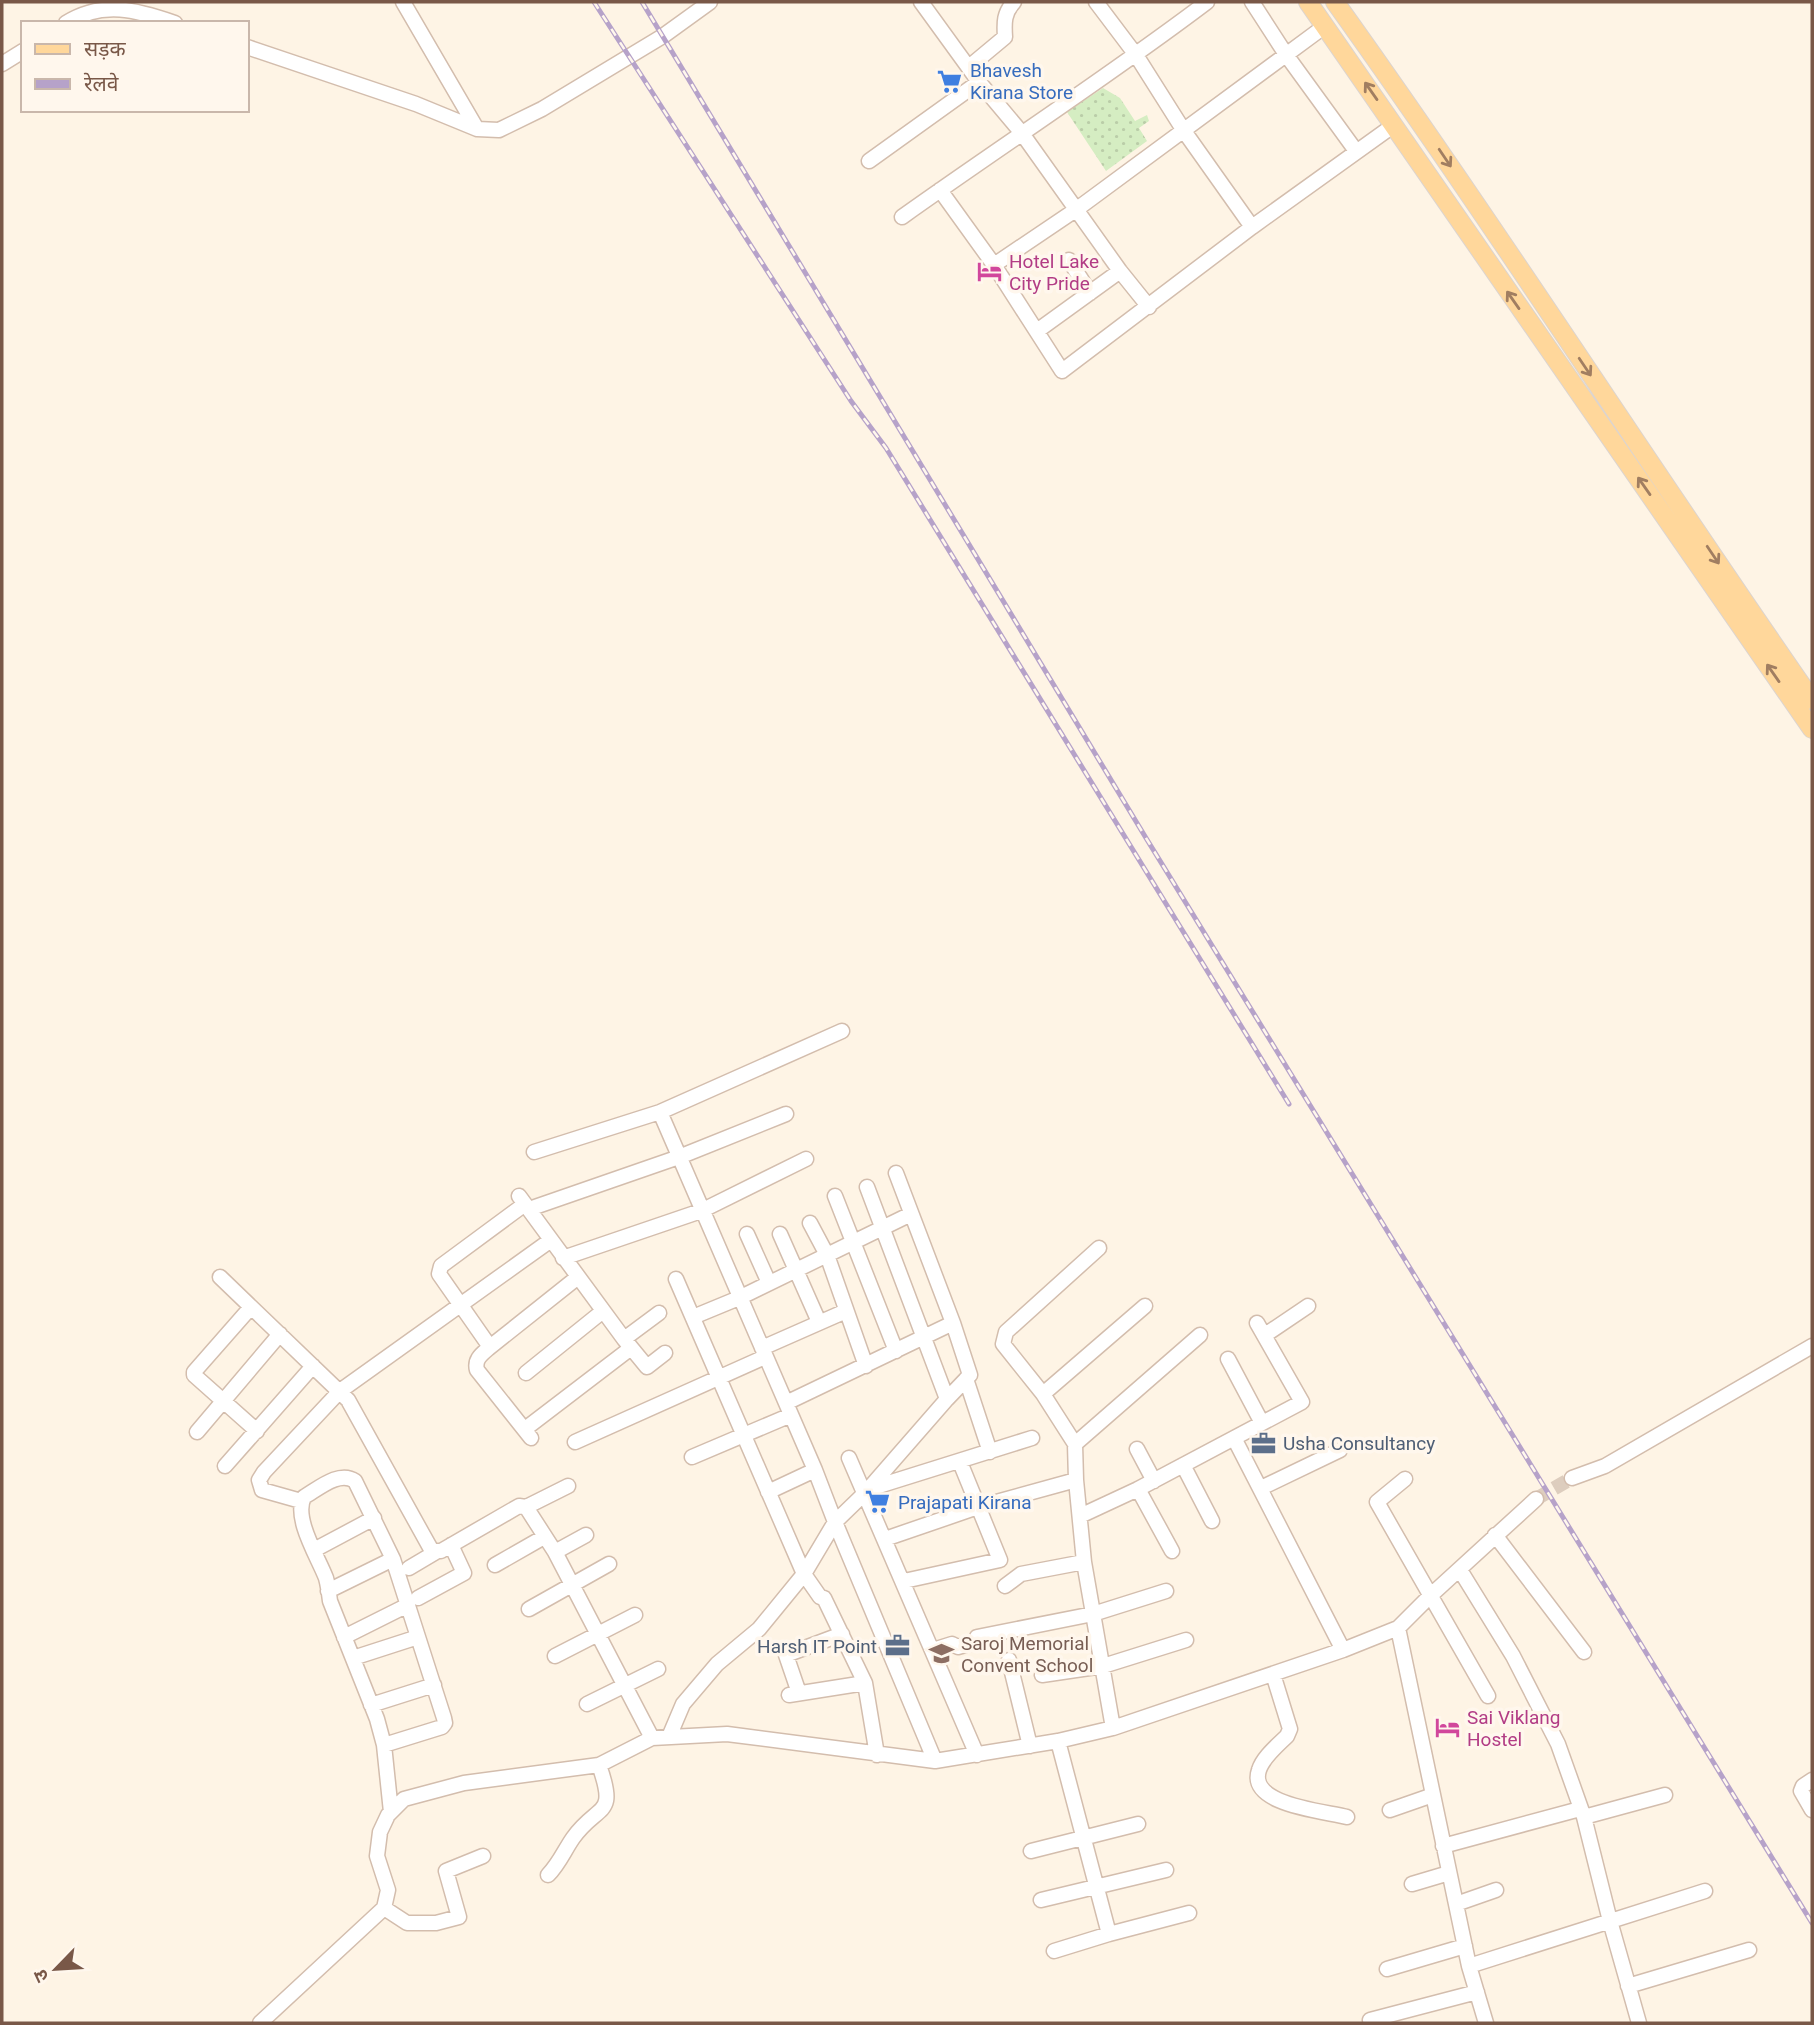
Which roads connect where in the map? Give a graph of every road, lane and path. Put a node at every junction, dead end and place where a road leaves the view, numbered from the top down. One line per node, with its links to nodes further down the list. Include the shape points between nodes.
1 (403, 2): 22 (street)
2 (921, 2): 19 (street)
3 (1014, 2): 19 (street, via 1004,19 1005,37)
4 (1096, 2): 16 (street)
5 (1207, 2): 16 (street)
6 (1252, 2): 17 (street)
7 (1308, 2): 13 (main road)
8 (1335, 2): 37 (main road, one-way to 37, via 1435,143)
9 (705, 3): 22 (street, via 669,33 513,125)
10 (132, 5): 11 (street); 12 (street)
11 (71, 21)
12 (170, 21)
13 (1325, 26): 17 (street); 21 (main road, one-way to 13)
14 (248, 47): 22 (street)
15 (21, 52): 18 (street)
16 (1136, 55): 23 (street); 24 (street)
17 (1287, 56): 23 (street); 25 (street)
18 (4, 57)
19 (970, 67): 20 (street)
20 (979, 82): 24 (street); 26 (street)
21 (1394, 125): 25 (street); 37 (main road, one-way to 21, via 1495,274)
22 (477, 129)
23 (1184, 131): 28 (street); 30 (street)
24 (1021, 132): 27 (street); 28 (street)
25 (1356, 151): 30 (street)
26 (869, 160)
27 (940, 190): 29 (street); 32 (street)
28 (1077, 209): 32 (street); 33 (street)
29 (902, 217)
30 (1252, 227): 35 (street)
31 (1069, 260): 34 (street)
32 (994, 265): 36 (street)
33 (1120, 271): 34 (street); 35 (street)
34 (1090, 293): 36 (street)
35 (1149, 307): 36 (street, via 1062,371)
36 (1037, 331)
37 (1753, 629): 38 (main road); 39 (main road, one-way to 37)
38 (1812, 700)
39 (1812, 729)
40 (842, 1031): 41 (street)
41 (660, 1112): 43 (street); 44 (street)
42 (786, 1114): 44 (street)
43 (534, 1152)
44 (679, 1157): 49 (street); 50 (street)
45 (806, 1159): 50 (street)
46 (896, 1173): 51 (street)
47 (867, 1187): 53 (street)
48 (835, 1196): 57 (street)
49 (524, 1203): 56 (street); 67 (street, via 441,1266 439,1274)
50 (701, 1211): 60 (street); 66 (street)
51 (911, 1214): 53 (street); 76 (street)
52 (810, 1223): 59 (street)
53 (884, 1227): 57 (street); 79 (street)
54 (747, 1234): 65 (street)
55 (780, 1234): 61 (street)
56 (551, 1240): 60 (street); 67 (street)
57 (854, 1242): 59 (street); 83 (street)
58 (1099, 1248): 93 (street, via 1003,1337 1007,1350)
59 (827, 1255): 61 (street); 72 (street)
60 (563, 1258): 63 (street)
61 (796, 1270): 65 (street); 75 (street)
62 (220, 1277): 70 (street)
63 (578, 1277): 71 (street); 82 (street)
64 (676, 1279): 74 (street)
65 (769, 1283): 66 (street)
66 (739, 1298): 74 (street); 84 (street)
67 (460, 1305): 82 (street); 92 (street)
68 (1145, 1306): 93 (street)
69 (1308, 1306): 97 (street, via 1261,1329 1302,1402)
70 (251, 1307): 77 (street); 95 (street, via 194,1372 195,1379)
71 (603, 1311): 80 (street); 89 (street)
72 (846, 1311): 75 (street); 88 (street)
73 (659, 1314): 80 (street)
74 (693, 1317): 90 (street)
75 (819, 1322): 84 (street)
76 (953, 1323): 79 (street); 91 (street, via 970,1375)
77 (280, 1335): 87 (street); 95 (street)
78 (1200, 1335): 104 (street)
79 (923, 1338): 83 (street); 94 (street)
80 (627, 1344): 82 (street, via 528,1434 477,1370 478,1358); 85 (street, via 647,1367)
81 (1812, 1346): 114 (street, via 1605,1466)
82 (490, 1347)
83 (896, 1351): 88 (street)
84 (764, 1352): 90 (street); 96 (street)
85 (665, 1353)
86 (1228, 1359): 97 (street)
87 (313, 1366): 92 (street); 98 (street)
88 (866, 1366): 96 (street)
89 (526, 1373)
90 (719, 1377): 100 (street); 103 (street)
91 (966, 1379): 94 (street); 107 (street)
92 (340, 1391): 124 (street, via 260,1480 262,1490); 138 (street, via 426,1544)
93 (1043, 1394): 104 (street)
94 (947, 1399): 121 (street)
95 (222, 1402): 98 (street); 99 (street)
96 (789, 1409): 100 (street); 113 (street)
97 (1262, 1423): 102 (street)
98 (257, 1431): 112 (street)
99 (197, 1432)
100 (743, 1435): 108 (street); 122 (street)
101 (1032, 1438): 107 (street)
102 (1234, 1438): 111 (street); 119 (street)
103 (575, 1442)
104 (1075, 1444): 116 (street)
105 (1138, 1449): 117 (street)
106 (1340, 1450): 119 (street)
107 (990, 1452): 110 (street)
108 (692, 1457)
109 (849, 1458): 121 (street)
110 (960, 1462): 121 (street); 126 (street)
111 (1183, 1465): 117 (street); 129 (street)
112 (225, 1466)
113 (815, 1470): 122 (street); 130 (street)
114 (1572, 1478)
115 (1405, 1479): 152 (street, via 1377,1502)
116 (1076, 1480): 126 (street); 127 (street)
117 (1154, 1481): 120 (street)
118 (568, 1486): 125 (street)
119 (1261, 1488): 164 (street)
120 (1138, 1489): 127 (street); 137 (street)
121 (866, 1491): 130 (street); 134 (street)
122 (768, 1492): 146 (street)
123 (1536, 1499): 132 (street)
124 (301, 1501): 128 (street, via 345,1476 355,1481); 136 (street, via 303,1525)
125 (526, 1507): 133 (street); 135 (street, via 519,1506)
126 (978, 1507): 134 (street); 147 (street, via 1000,1560)
127 (1080, 1516): 141 (street)
128 (374, 1518): 136 (street); 140 (street)
129 (1212, 1521)
130 (835, 1522): 146 (street); 187 (street)
131 (586, 1535): 139 (street)
132 (1495, 1535): 145 (street); 165 (street)
133 (544, 1537): 139 (street); 143 (street)
134 (885, 1539): 147 (street)
135 (451, 1545): 138 (street); 153 (street, via 464,1573)
136 (314, 1550): 150 (street)
137 (1172, 1551)
138 (436, 1552): 144 (street)
139 (555, 1552): 148 (street)
140 (393, 1559): 150 (street); 153 (street)
141 (1084, 1562): 149 (street, via 1021,1574); 155 (street)
142 (610, 1564): 148 (street)
143 (495, 1565)
144 (409, 1568)
145 (1460, 1570): 152 (street); 195 (street, via 1513,1656 1558,1744)
146 (804, 1574): 159 (street, via 824,1598); 180 (street, via 759,1629 717,1664 683,1704)
147 (904, 1581): 163 (street)
148 (572, 1584): 154 (street); 158 (street)
149 (1005, 1586)
150 (328, 1591): 160 (street)
151 (1166, 1591): 155 (street)
152 (1430, 1596): 157 (street); 176 (street)
153 (413, 1601): 160 (street); 161 (street)
154 (529, 1609)
155 (1093, 1614): 163 (street); 169 (street)
156 (635, 1615): 158 (street)
157 (1398, 1628): 164 (street); 190 (street)
158 (598, 1634): 166 (street); 175 (street)
159 (842, 1634): 173 (street); 173 (street, via 786,1655 794,1694)
160 (344, 1637): 167 (street)
161 (418, 1637): 167 (street); 174 (street)
162 (1186, 1640): 169 (street)
163 (933, 1650): 186 (street)
164 (1343, 1650): 171 (street)
165 (1584, 1653)
166 (555, 1656)
167 (353, 1658): 178 (street)
168 (1009, 1660): 184 (street)
169 (1103, 1666): 172 (street); 179 (street)
170 (658, 1669): 175 (street)
171 (1273, 1674): 179 (street); 196 (street, via 1290,1729 1260,1766 1260,1787 1273,1799)
172 (1042, 1675)
173 (865, 1684): 185 (street)
174 (434, 1685): 178 (street); 183 (street, via 444,1717 442,1727)
175 (625, 1686): 177 (street); 181 (street)
176 (1488, 1696)
177 (587, 1704)
178 (371, 1705): 183 (street)
179 (1113, 1728): 182 (street)
180 (669, 1737): 181 (street); 185 (street, via 727,1734)
181 (652, 1738): 188 (street)
182 (1058, 1741): 184 (street); 198 (street)
183 (384, 1745): 194 (street)
184 (1030, 1746): 186 (street)
185 (877, 1755): 187 (street)
186 (977, 1755): 187 (street)
187 (935, 1761)
188 (599, 1765): 194 (street, via 464,1783 404,1799); 204 (street, via 607,1802 574,1837)
189 (1812, 1780): 193 (street, via 1801,1791)
190 (1433, 1795): 192 (street); 199 (street)
191 (1665, 1795): 195 (street)
192 (1390, 1810)
193 (1812, 1810)
194 (391, 1812): 211 (street, via 380,1832 377,1856 388,1890)
195 (1582, 1813): 199 (street); 213 (street)
196 (1347, 1817)
197 (1138, 1824): 198 (street)
198 (1084, 1838): 200 (street); 206 (street)
199 (1443, 1846): 203 (street)
200 (1031, 1851)
201 (483, 1856): 211 (street, via 446,1871 459,1917 407,1923)
202 (1167, 1870): 206 (street)
203 (1449, 1873): 205 (street); 210 (street)
204 (548, 1875)
205 (1412, 1884)
206 (1097, 1887): 209 (street); 214 (street)
207 (1496, 1890): 210 (street)
208 (1705, 1891): 213 (street)
209 (1041, 1899)
210 (1456, 1904): 215 (street)
211 (384, 1908): 223 (street)
212 (1189, 1913): 214 (street)
213 (1609, 1921): 218 (street); 220 (street)
214 (1109, 1934): 217 (street)
215 (1465, 1946): 218 (street); 219 (street)
216 (1749, 1950): 220 (street)
217 (1054, 1951)
218 (1469, 1966): 221 (street)
219 (1387, 1969)
220 (1628, 1986): 225 (street)
221 (1477, 1992): 222 (street); 224 (street)
222 (1370, 2020)
223 (260, 2023)
224 (1486, 2023)
225 (1639, 2023)

